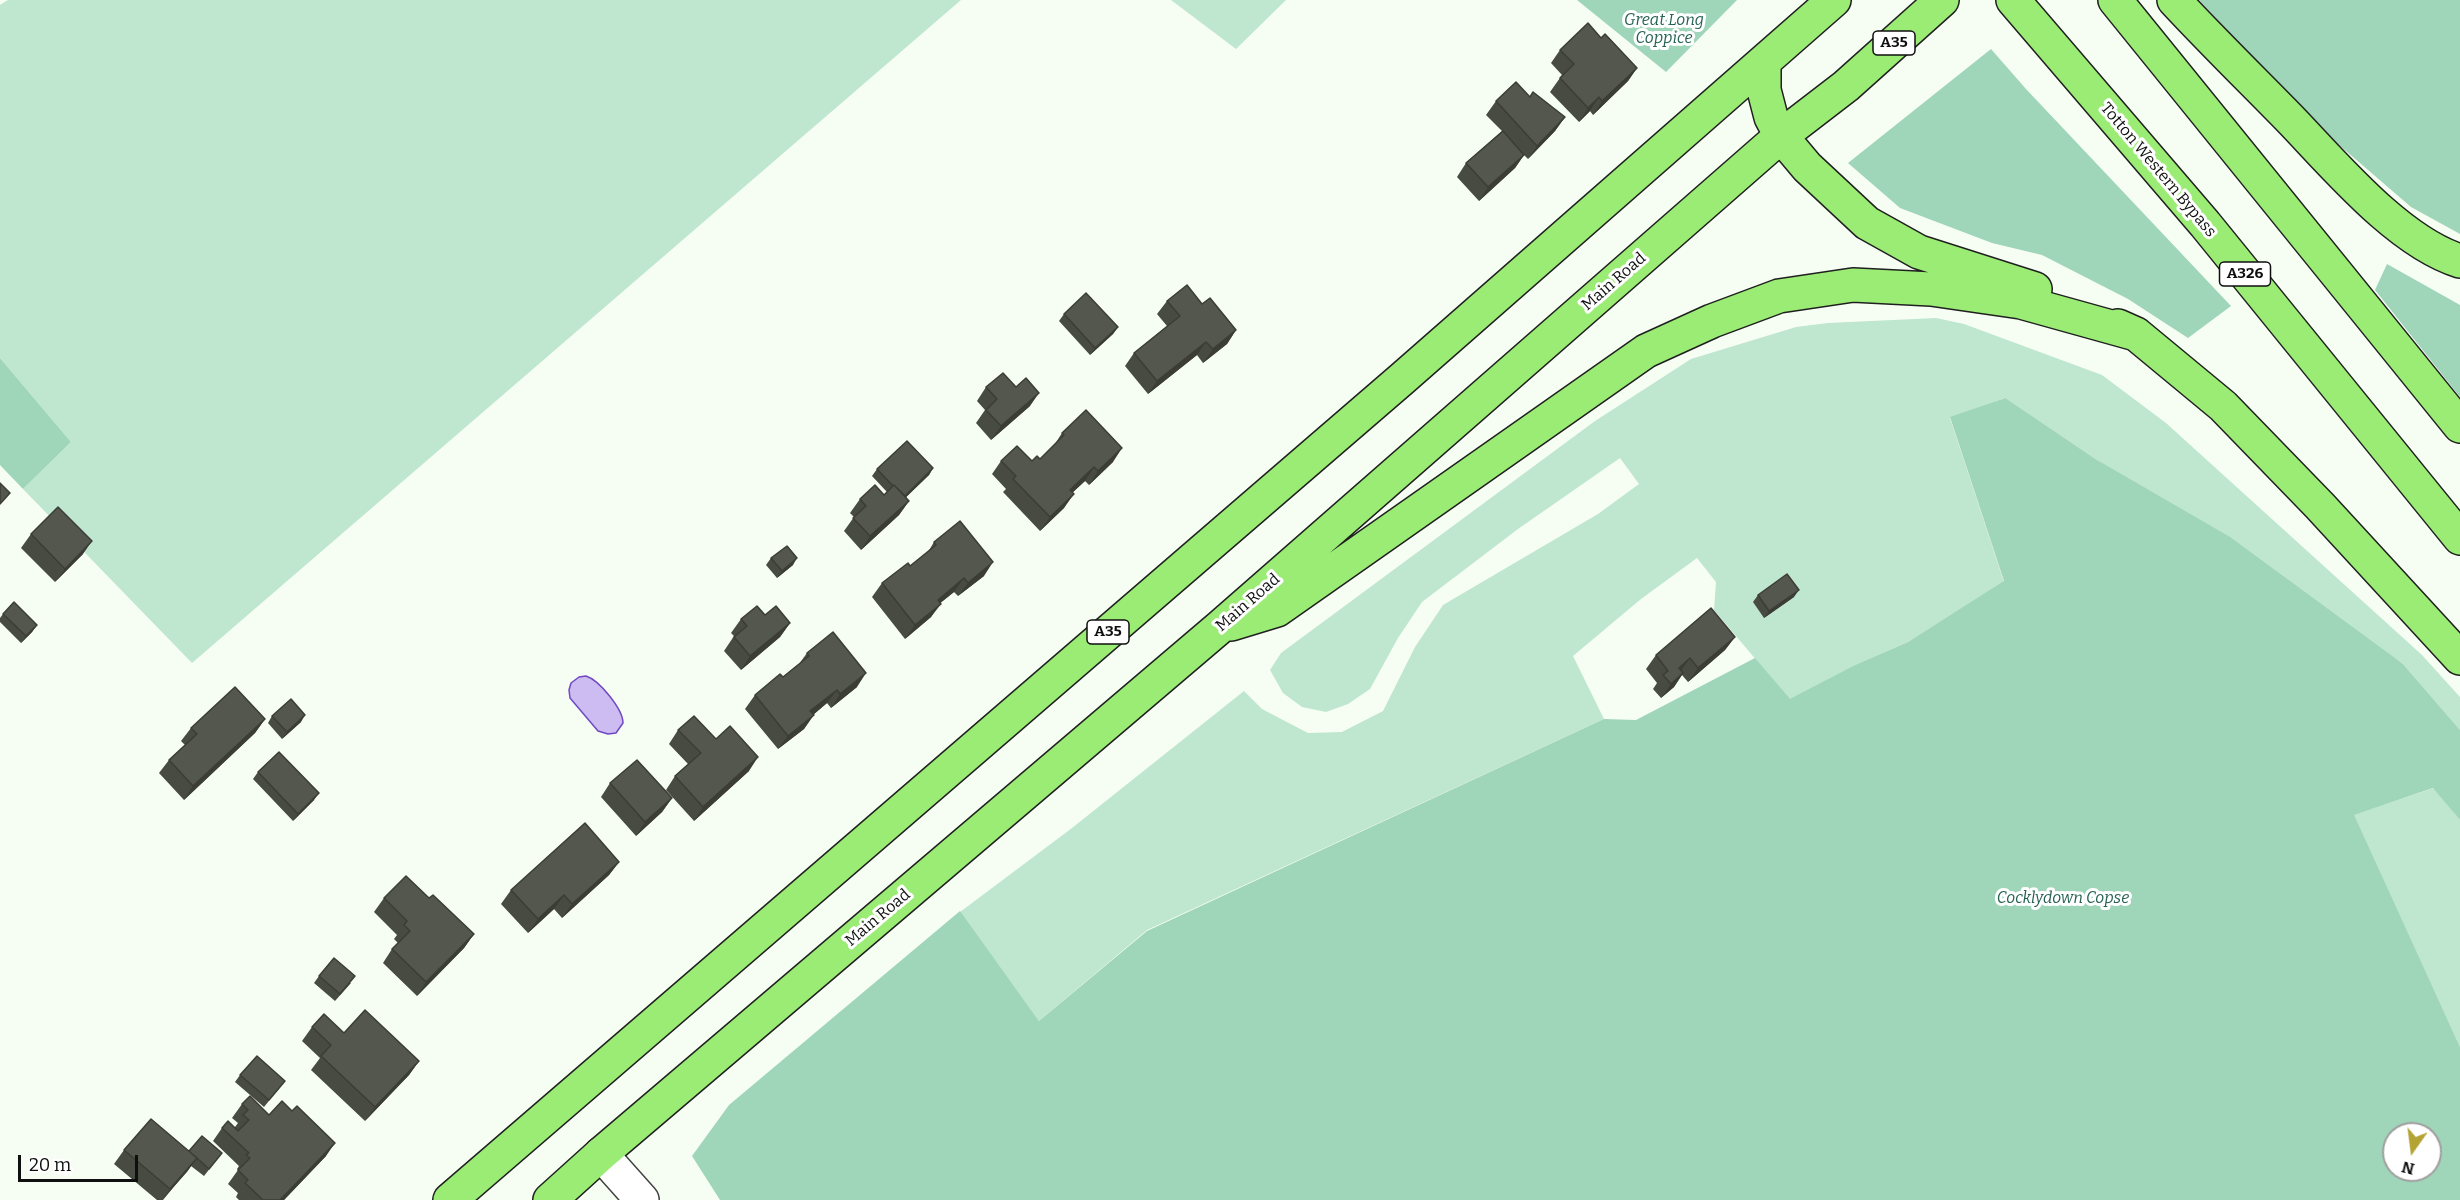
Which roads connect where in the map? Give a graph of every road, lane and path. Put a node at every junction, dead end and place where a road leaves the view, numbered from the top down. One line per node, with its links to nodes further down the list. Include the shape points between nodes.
1 (1834, 0): 7 (main road, A35)
2 (1942, 0): 8 (main road, Main Road / A35)
3 (1967, 0): 8 (main road)
4 (2013, 0): 13 (main road, Totton Western Bypass / A326, via 2205,224)
5 (2115, 0): 12 (main road)
6 (2174, 0): 10 (main road, via 2365,196 2413,236)
7 (1764, 63): 9 (main road, via 1764,90); 17 (main road, A35)
8 (1846, 86): 9 (main road, Main Road / A35)
9 (1781, 136): 11 (main road, via 1807,167 1867,223 1919,252 2062,299); 14 (main road, Main Road / A35)
10 (2460, 261)
11 (2136, 334): 14 (main road, via 2021,302 1931,289 1853,285 1779,296 1646,351 1277,610); 15 (main road, via 2223,406)
12 (2460, 426)
13 (2460, 538)
14 (1220, 627): 16 (main road, Main Road / A35)
15 (2460, 657)
16 (601, 1154): 18 (main road, Main Road / A35); 19 (street)
17 (450, 1200)
18 (550, 1200)
19 (642, 1200)

